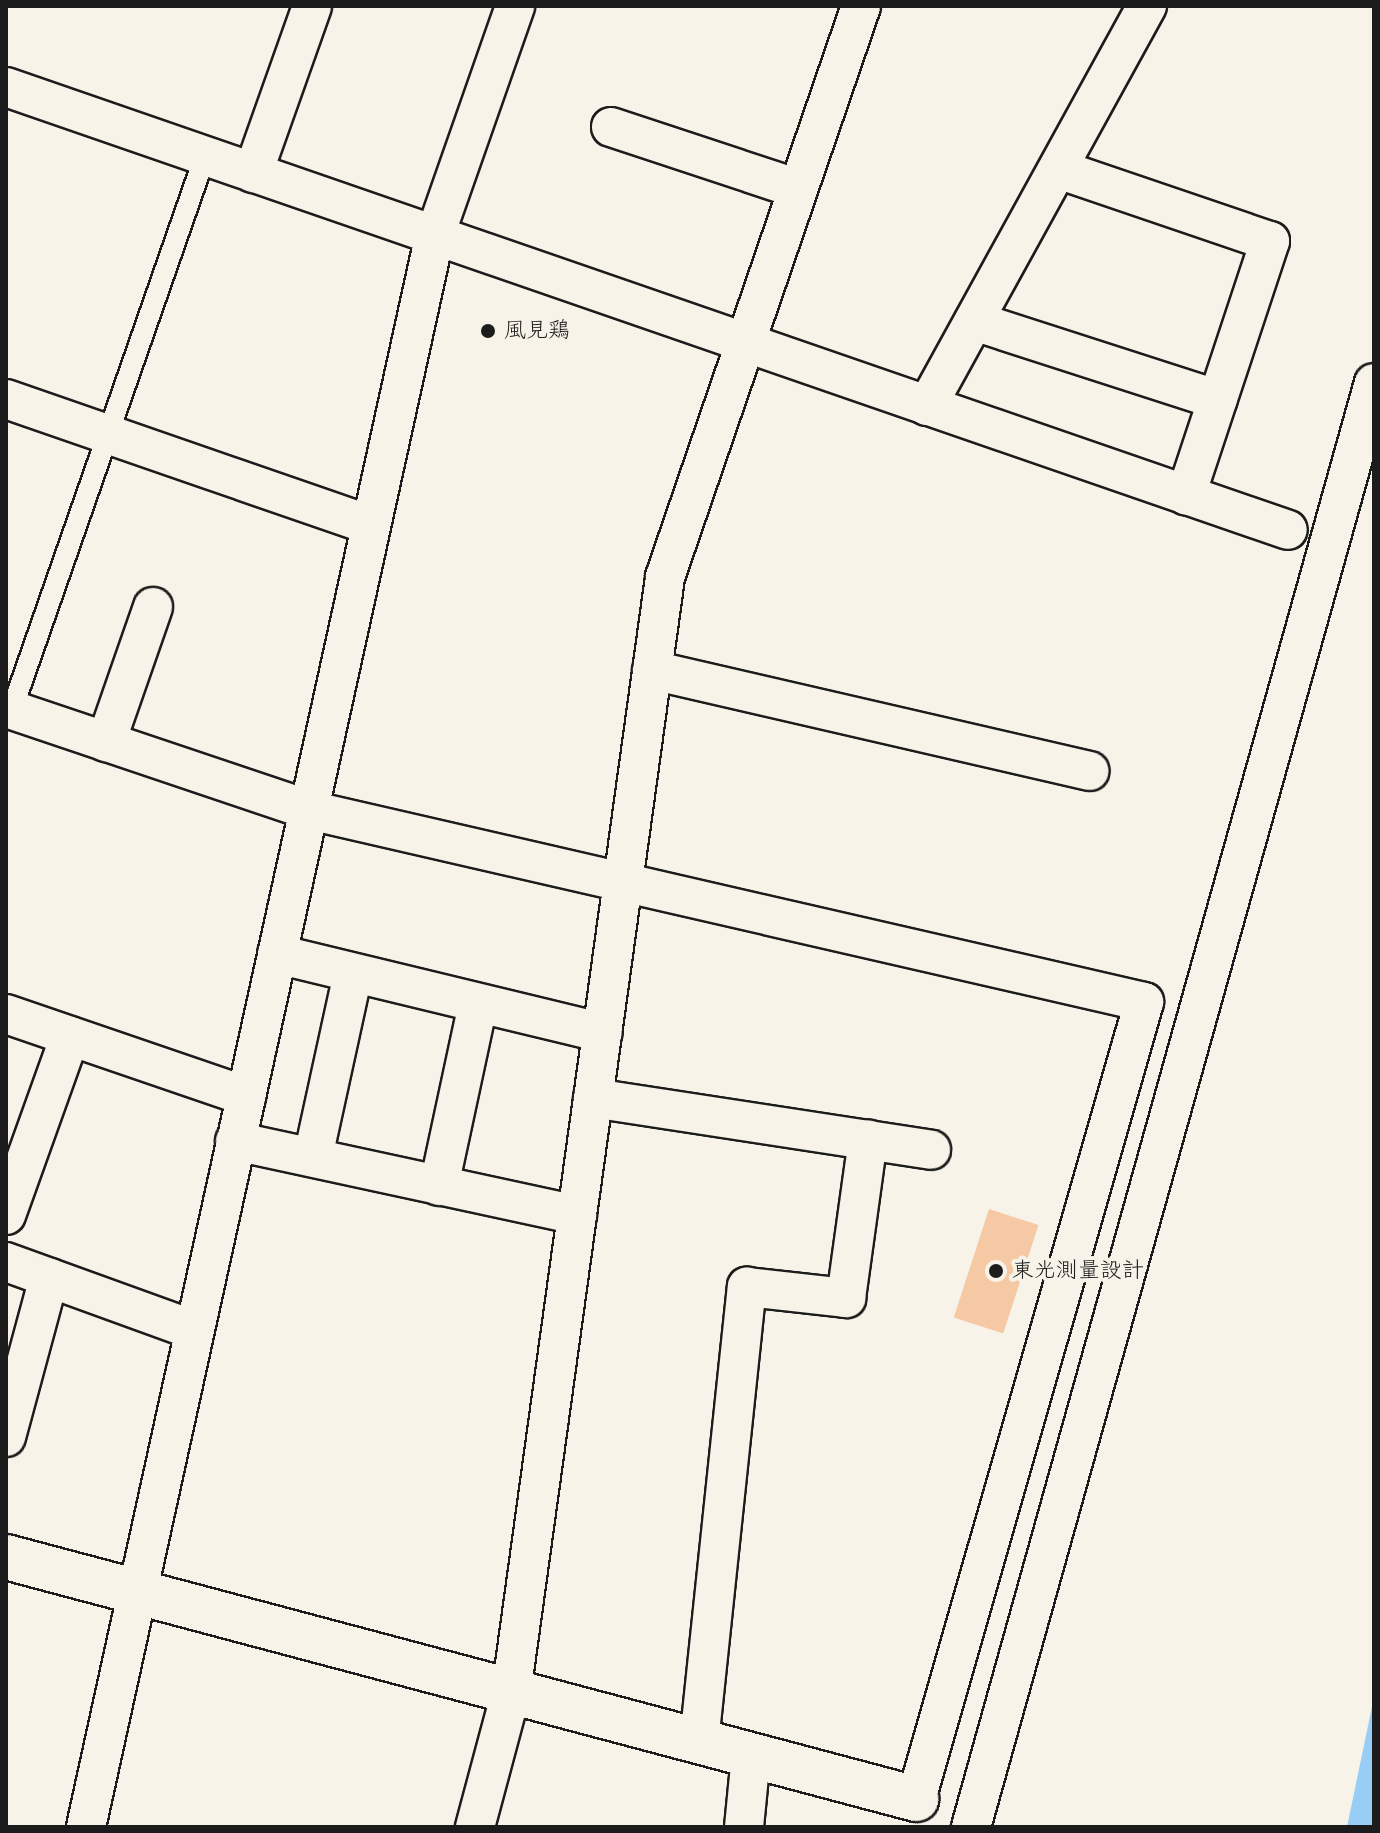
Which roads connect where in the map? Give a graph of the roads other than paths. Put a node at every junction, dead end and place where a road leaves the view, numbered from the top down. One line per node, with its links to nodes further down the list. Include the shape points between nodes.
1 (312, 6): 9 (street)
2 (861, 6): 10 (street)
3 (1147, 6): 8 (street)
4 (503, 9): 11 (street)
5 (6, 87): 7 (street)
6 (611, 127): 10 (street)
7 (205, 156): 9 (street); 18 (lane)
8 (1058, 169): 12 (street); 16 (street, via 1270,241)
9 (253, 173): 11 (street)
10 (798, 189): 13 (street)
11 (435, 235): 13 (street); 20 (street)
12 (974, 321): 16 (street); 17 (street)
13 (745, 342): 17 (street); 23 (street, via 665,577)
14 (1374, 383): 57 (street)
15 (6, 399): 18 (street)
16 (1218, 400): 19 (street)
17 (927, 406): 19 (street)
18 (108, 434): 20 (street); 24 (lane)
19 (1186, 495): 21 (street)
20 (369, 525): 27 (street)
21 (1288, 530)
22 (153, 607): 25 (street)
23 (652, 670): 26 (street); 28 (street)
24 (8, 715): 25 (street)
25 (106, 742): 27 (street)
26 (1090, 771)
27 (309, 810): 28 (street); 29 (street)
28 (625, 884): 33 (street); 53 (street, via 1144,1002)
29 (277, 954): 30 (street); 35 (street)
30 (353, 974): 31 (street); 40 (street)
31 (478, 1004): 33 (street); 41 (street)
32 (6, 1014): 34 (street)
33 (603, 1033): 36 (street)
34 (70, 1036): 35 (street); 42 (street)
35 (246, 1096): 38 (street)
36 (593, 1098): 37 (street); 43 (street)
37 (868, 1140): 39 (street); 51 (street, via 846,1298 747,1287)
38 (235, 1141): 40 (street); 46 (street)
39 (931, 1150)
40 (313, 1157): 41 (street)
41 (439, 1186): 43 (street)
42 (6, 1215)
43 (577, 1215): 50 (street)
44 (6, 1262): 45 (street)
45 (49, 1278): 46 (street); 47 (street)
46 (194, 1330): 49 (street)
47 (6, 1437)
48 (6, 1557): 49 (street)
49 (133, 1593): 50 (street); 54 (street)
50 (511, 1693): 51 (street); 55 (street)
51 (699, 1742): 52 (street)
52 (751, 1756): 53 (street); 56 (street)
53 (916, 1799)
54 (86, 1827)
55 (475, 1827)
56 (744, 1827)
57 (971, 1827)

